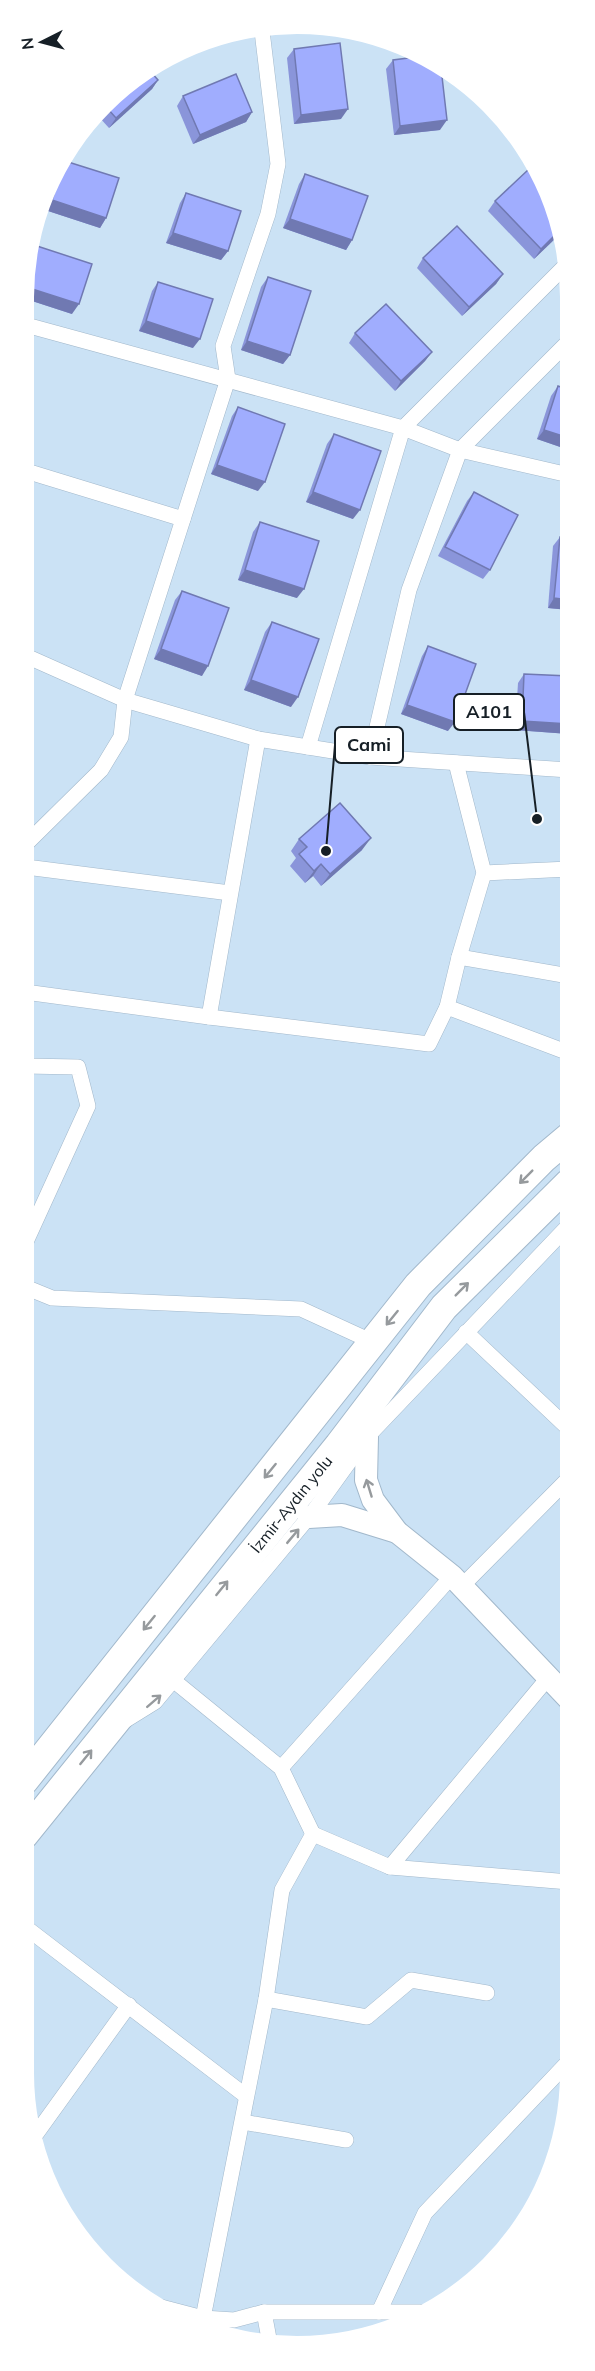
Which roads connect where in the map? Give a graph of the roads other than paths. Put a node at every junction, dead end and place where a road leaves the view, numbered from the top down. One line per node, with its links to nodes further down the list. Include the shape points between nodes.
1 (263, 37): 5 (street, via 278,164 268,214 223,346)
2 (559, 272): 6 (street)
3 (34, 327): 5 (street)
4 (560, 350): 7 (street)
5 (228, 379): 6 (street); 10 (street)
6 (403, 428): 7 (street); 14 (street)
7 (460, 450): 9 (street); 15 (street, via 409,590)
8 (34, 473): 10 (street)
9 (560, 473)
10 (183, 519): 12 (street)
11 (34, 660): 12 (street)
12 (125, 700): 13 (street); 18 (street, via 121,737 101,770)
13 (258, 739): 14 (street); 22 (street)
14 (308, 747): 15 (street)
15 (369, 757): 16 (street)
16 (456, 763): 17 (street); 21 (street)
17 (560, 769)
18 (34, 836)
19 (34, 868): 22 (street)
20 (560, 869): 21 (street)
21 (484, 873): 23 (street)
22 (230, 893): 27 (street)
23 (459, 957): 24 (street); 26 (street)
24 (560, 974)
25 (34, 993): 27 (street)
26 (447, 1007): 27 (street, via 429,1044); 28 (street)
27 (209, 1017)
28 (560, 1050)
29 (34, 1066): 32 (street, via 78,1067 88,1106)
30 (560, 1145): 36 (highway, one-way to 36, via 418,1285)
31 (560, 1192): 37 (highway, İzmir-Aydın yolu, one-way to 31, via 444,1307)
32 (34, 1224)
33 (560, 1234): 35 (street)
34 (34, 1291): 36 (street, via 52,1298 301,1309)
35 (466, 1332): 38 (street); 39 (street)
36 (373, 1342): 49 (highway, one-way to 49)
37 (376, 1397): 39 (highway); 40 (highway, İzmir-Aydın yolu)
38 (560, 1421)
39 (367, 1437): 40 (highway); 42 (street); 43 (street, one-way to 39, via 373,1500 366,1480)
40 (339, 1445): 48 (highway, İzmir-Aydın yolu, one-way to 40)
41 (560, 1492): 44 (street)
42 (309, 1517): 43 (street, via 342,1515); 46 (street, one-way to 42)
43 (397, 1532): 44 (street)
44 (457, 1581): 45 (street); 50 (street)
45 (548, 1678): 47 (street); 53 (street)
46 (173, 1680): 48 (street, one-way to 46, via 155,1702); 50 (street)
47 (560, 1688)
48 (105, 1733): 51 (highway, İzmir-Aydın yolu, one-way to 48)
49 (34, 1768)
50 (281, 1768): 52 (street)
51 (34, 1822)
52 (313, 1834): 53 (street); 57 (street, via 282,1890)
53 (390, 1867): 54 (street)
54 (560, 1881)
55 (34, 1934): 58 (street)
56 (487, 1993): 57 (street, via 411,1980 367,2017)
57 (266, 1999): 60 (street)
58 (129, 2005): 60 (street); 62 (street)
59 (560, 2070): 65 (street, via 425,2213)
60 (246, 2096): 61 (street)
61 (243, 2122): 63 (street); 67 (street)
62 (40, 2128)
63 (346, 2140)
64 (264, 2312): 65 (street); 68 (street); 70 (street)
65 (379, 2312): 66 (street)
66 (407, 2312)
67 (202, 2318): 68 (street)
68 (234, 2320): 69 (street)
69 (227, 2327)
70 (268, 2335)

